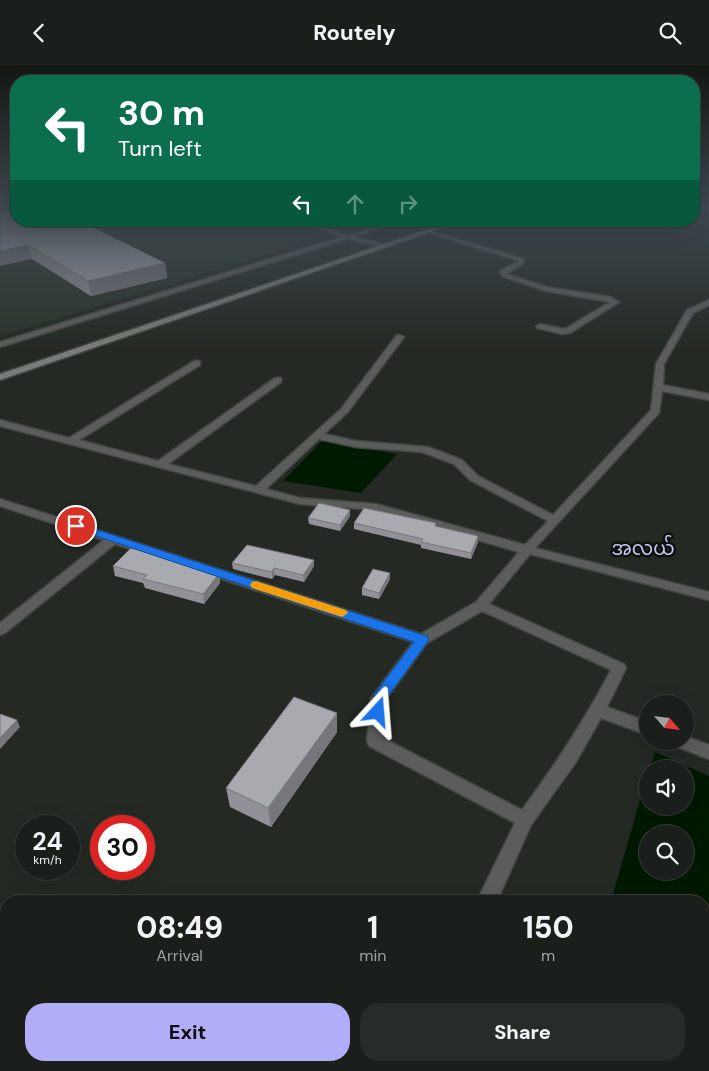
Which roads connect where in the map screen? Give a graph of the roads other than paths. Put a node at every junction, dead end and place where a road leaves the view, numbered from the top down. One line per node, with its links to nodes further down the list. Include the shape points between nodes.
1 (290, 255): 7 (street)
2 (358, 255): 9 (main road)
3 (506, 255): 5 (street, via 522,260 502,272 504,275 546,289 615,302 567,331)
4 (709, 302): 11 (street, via 690,312 660,364)
5 (540, 326)
6 (400, 337): 14 (street, via 344,411)
7 (0, 345)
8 (197, 363): 15 (street)
9 (0, 377)
10 (278, 381): 16 (street)
11 (657, 387): 12 (street); 19 (street, via 656,411)
12 (709, 397)
13 (0, 423): 15 (street)
14 (318, 435): 17 (street); 19 (street, via 356,444 424,449 458,462 474,478)
15 (71, 441): 16 (street)
16 (161, 464): 17 (street)
17 (258, 490): 21 (street, via 300,501 376,507)
18 (0, 502): 20 (street)
19 (555, 520): 21 (street)
20 (113, 539): 24 (street); 25 (street)
21 (527, 550): 22 (street); 23 (street)
22 (709, 596)
23 (482, 605): 25 (street); 26 (street, via 619,668)
24 (0, 630)
25 (422, 640): 30 (street, via 379,698 375,741)
26 (598, 710): 27 (street); 30 (street)
27 (639, 726)
28 (694, 746): 29 (street)
29 (709, 752)
30 (526, 820): 31 (street)
31 (490, 895)

